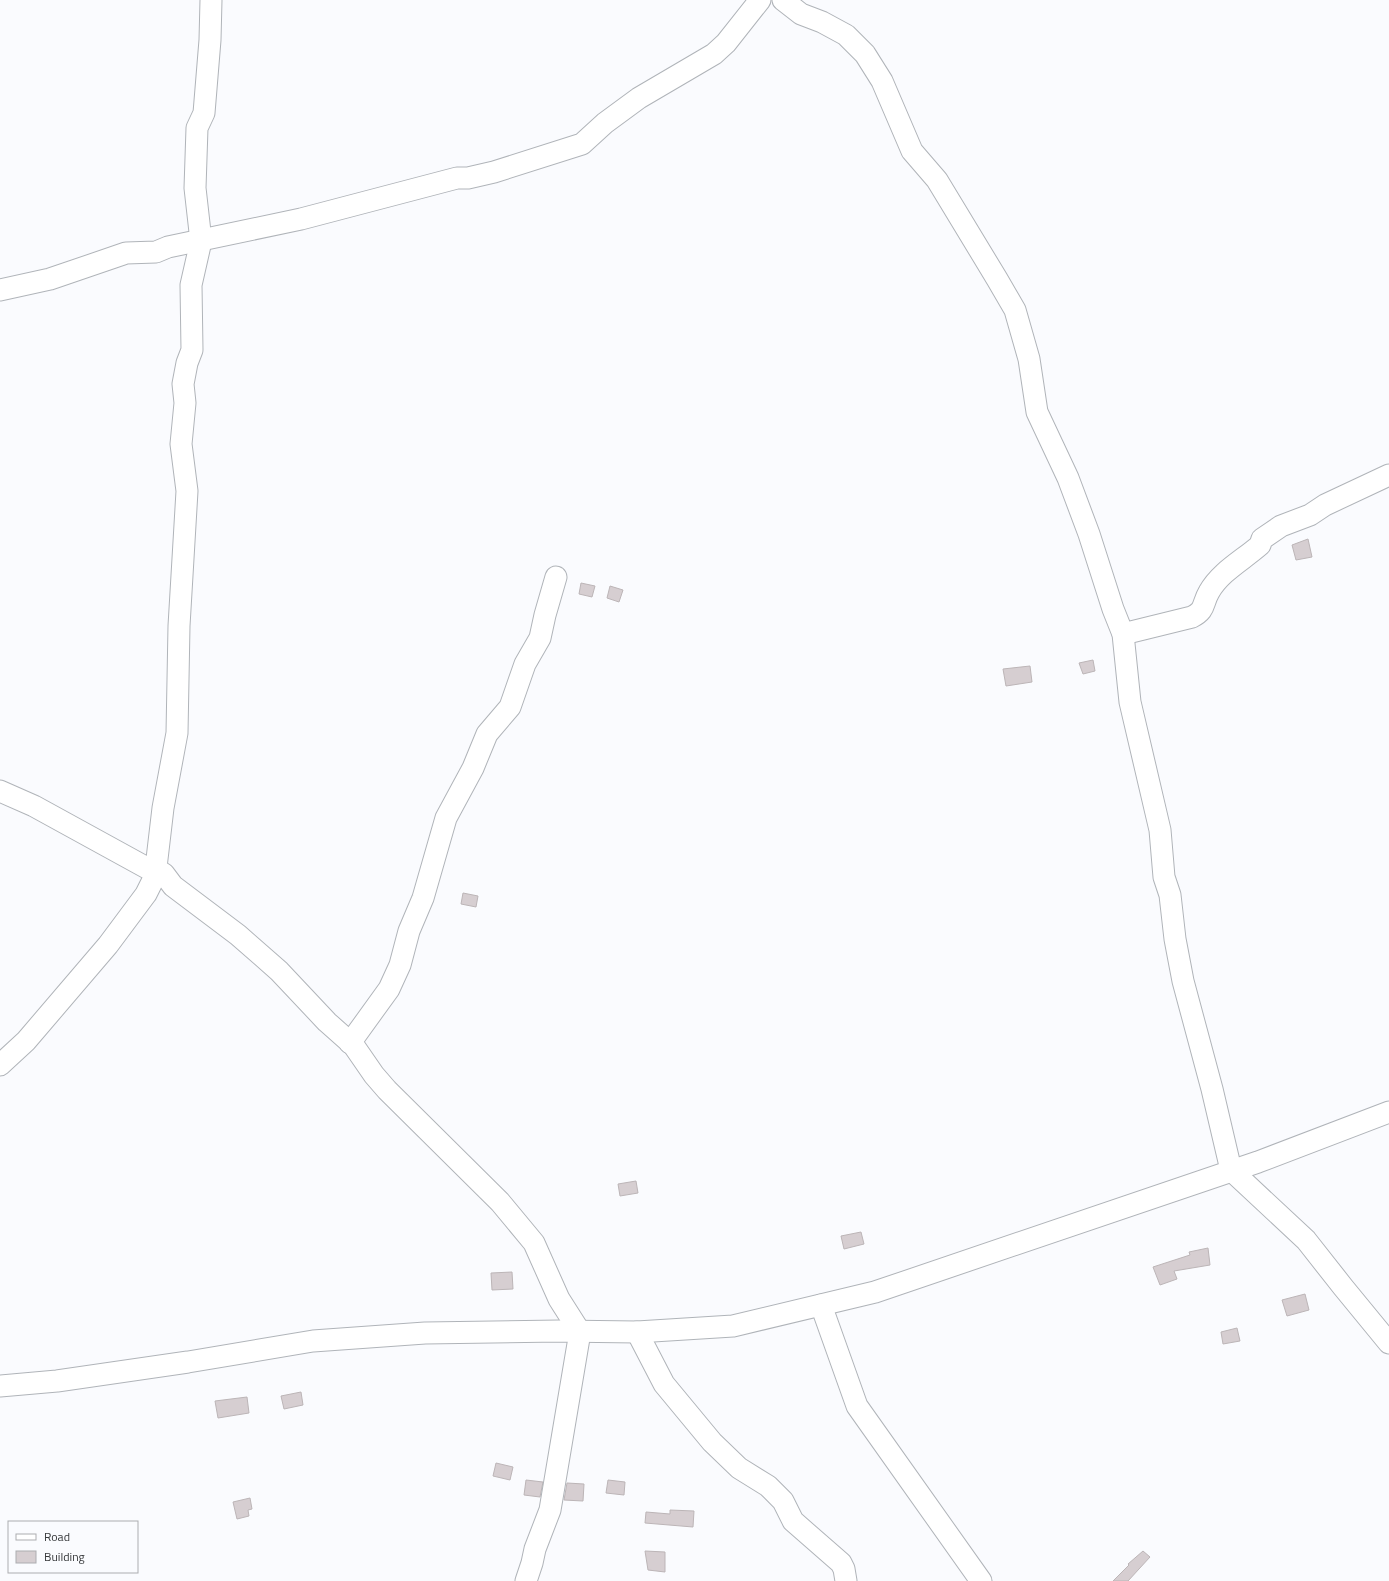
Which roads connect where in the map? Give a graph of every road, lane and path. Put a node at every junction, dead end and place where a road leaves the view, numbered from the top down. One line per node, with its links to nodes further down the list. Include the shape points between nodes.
1 (211, 0): 4 (street, via 204,112 197,128 195,188)
2 (760, 0): 4 (street, via 726,43 714,54 639,98 582,144 494,172 457,178 301,219)
3 (783, 0): 8 (street, via 801,14 846,35 865,54 882,81 912,151 937,180 1015,310 1029,359 1037,412 1073,492 1112,609)
4 (201, 241): 5 (street, via 168,247 156,252 126,253 50,279); 10 (street, via 191,285 192,350 183,384 185,403 180,444 186,491 177,733 163,808)
5 (0, 290)
6 (1389, 475): 8 (street, via 1325,505 1310,515 1281,526 1262,539 1260,545 1216,582 1208,593 1200,613)
7 (556, 577): 11 (street, via 540,638 525,664 510,707 487,734 473,768 446,818 400,965 389,989)
8 (1123, 634): 14 (street, via 1130,702 1160,830 1164,877 1170,895 1183,981)
9 (0, 791): 10 (street, via 34,806 147,868)
10 (156, 869): 11 (street, via 164,874 173,886 238,935 279,971); 12 (street, via 146,894 108,945 26,1041)
11 (350, 1043): 16 (street, via 387,1090 523,1228 534,1243 559,1299)
12 (0, 1065)
13 (1389, 1112): 14 (street)
14 (1231, 1170): 15 (street, via 875,1292); 18 (street, via 1306,1240)
15 (821, 1305): 17 (street, via 733,1326); 22 (street, via 857,1406)
16 (580, 1332): 17 (street); 19 (street, via 425,1333 313,1341 57,1381); 20 (street, via 550,1510 534,1549)
17 (637, 1332): 21 (street, via 664,1384 718,1447 739,1468 768,1486 783,1501 793,1521 841,1563)
18 (1389, 1343)
19 (0, 1386)
20 (526, 1581)
21 (846, 1581)
22 (981, 1581)

